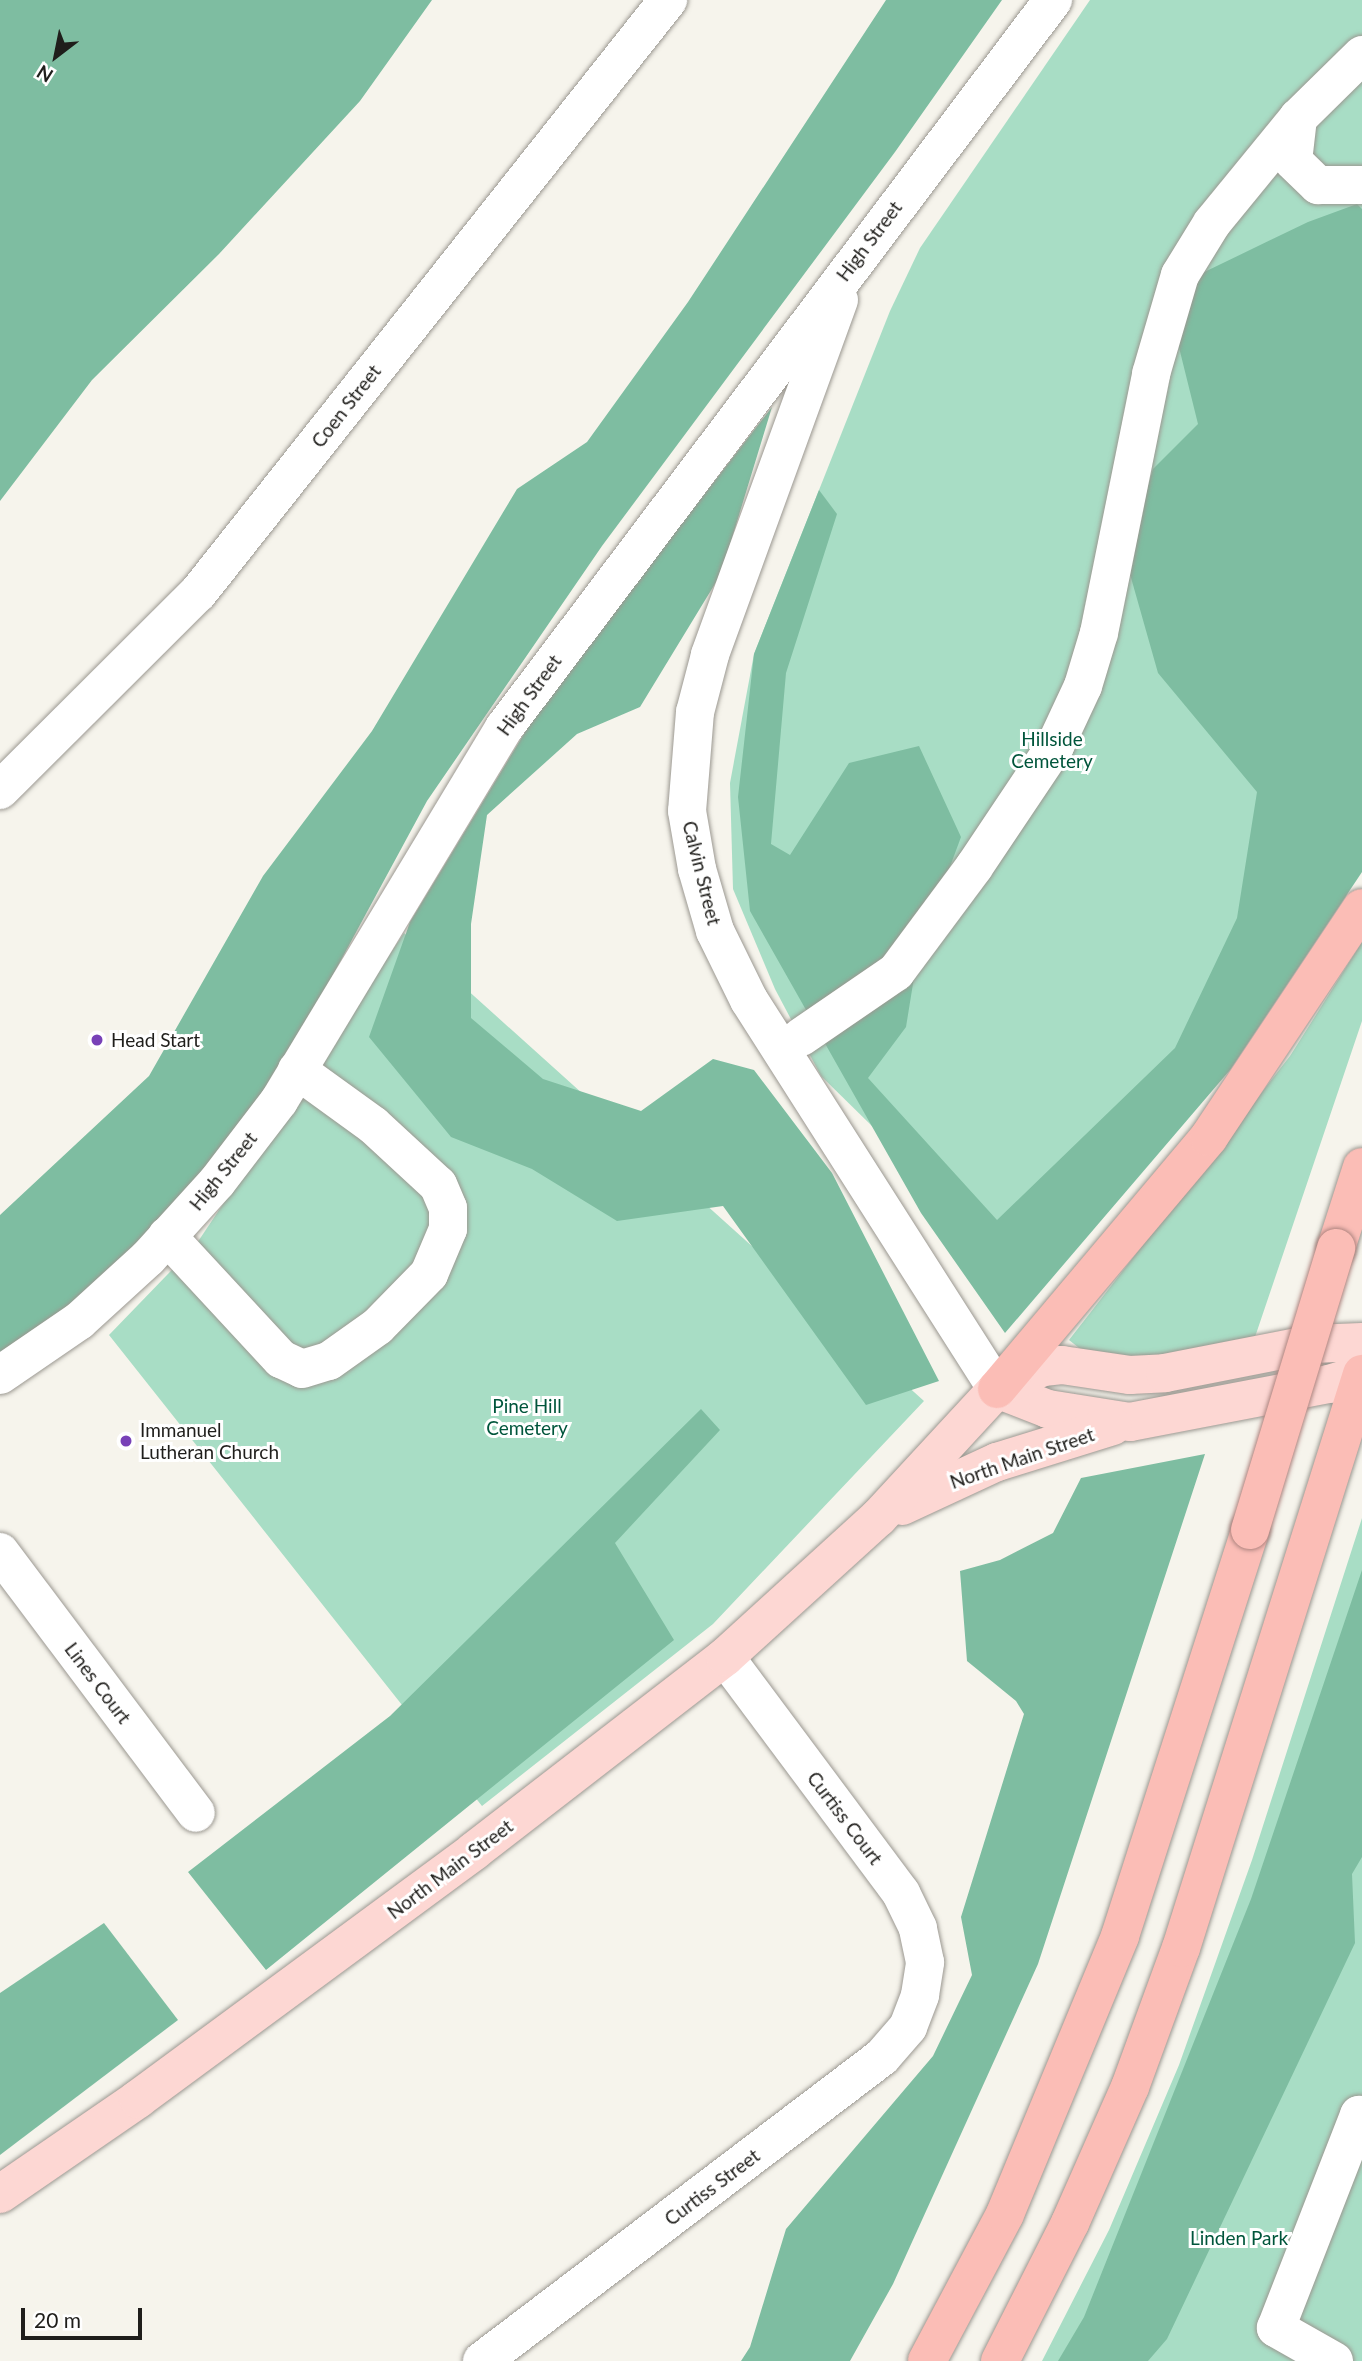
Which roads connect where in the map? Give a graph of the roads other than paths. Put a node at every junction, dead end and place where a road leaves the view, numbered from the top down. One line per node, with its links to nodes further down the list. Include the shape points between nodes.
1 (668, 0): 7 (street, Coen Street, via 198,593)
2 (1053, 0): 6 (street, High Street)
3 (1362, 55): 4 (street)
4 (1298, 118): 5 (street, via 1293,161 1318,185); 9 (street, via 1212,223 1180,275 1151,374 1100,633 1055,746 896,972)
5 (1362, 185)
6 (852, 263): 10 (street, High Street, via 504,728); 16 (street, Calvin Street, via 710,655 695,712 687,811 715,931 749,1000)
7 (0, 790)
8 (1362, 908): 16 (highway, via 1209,1138)
9 (801, 1037)
10 (297, 1070): 12 (street, High Street, via 217,1182); 12 (street, via 373,1125 438,1185 448,1208 448,1229 429,1274 379,1326 329,1361 302,1369 281,1359)
11 (1362, 1167): 26 (highway, bridge, via 1167,1796 1100,1988 1005,2214)
12 (167, 1236): 15 (street, High Street, via 79,1321)
13 (1362, 1342): 16 (main road, via 1312,1344 1165,1373 1130,1375 1062,1365 1043,1367)
14 (1362, 1374): 17 (main road); 27 (highway, via 1224,1819 1130,2087 1070,2222)
15 (0, 1375)
16 (997, 1389): 17 (main road, via 1048,1409); 18 (main road, North Main Street)
17 (1130, 1422): 18 (main road, North Main Street, via 997,1462)
18 (878, 1518): 20 (main road, North Main Street)
19 (0, 1552): 21 (street, Lines Court)
20 (725, 1657): 22 (street, Curtiss Court, via 901,1893 918,1928 925,1962); 24 (main road, North Main Street, via 463,1860 138,2099)
21 (196, 1814)
22 (920, 1995): 25 (street, Curtiss Street, via 908,2026 882,2057)
23 (1362, 2116): 28 (street, via 1276,2328)
24 (0, 2194)
25 (482, 2361)
26 (927, 2361)
27 (1000, 2361)
28 (1334, 2361)

